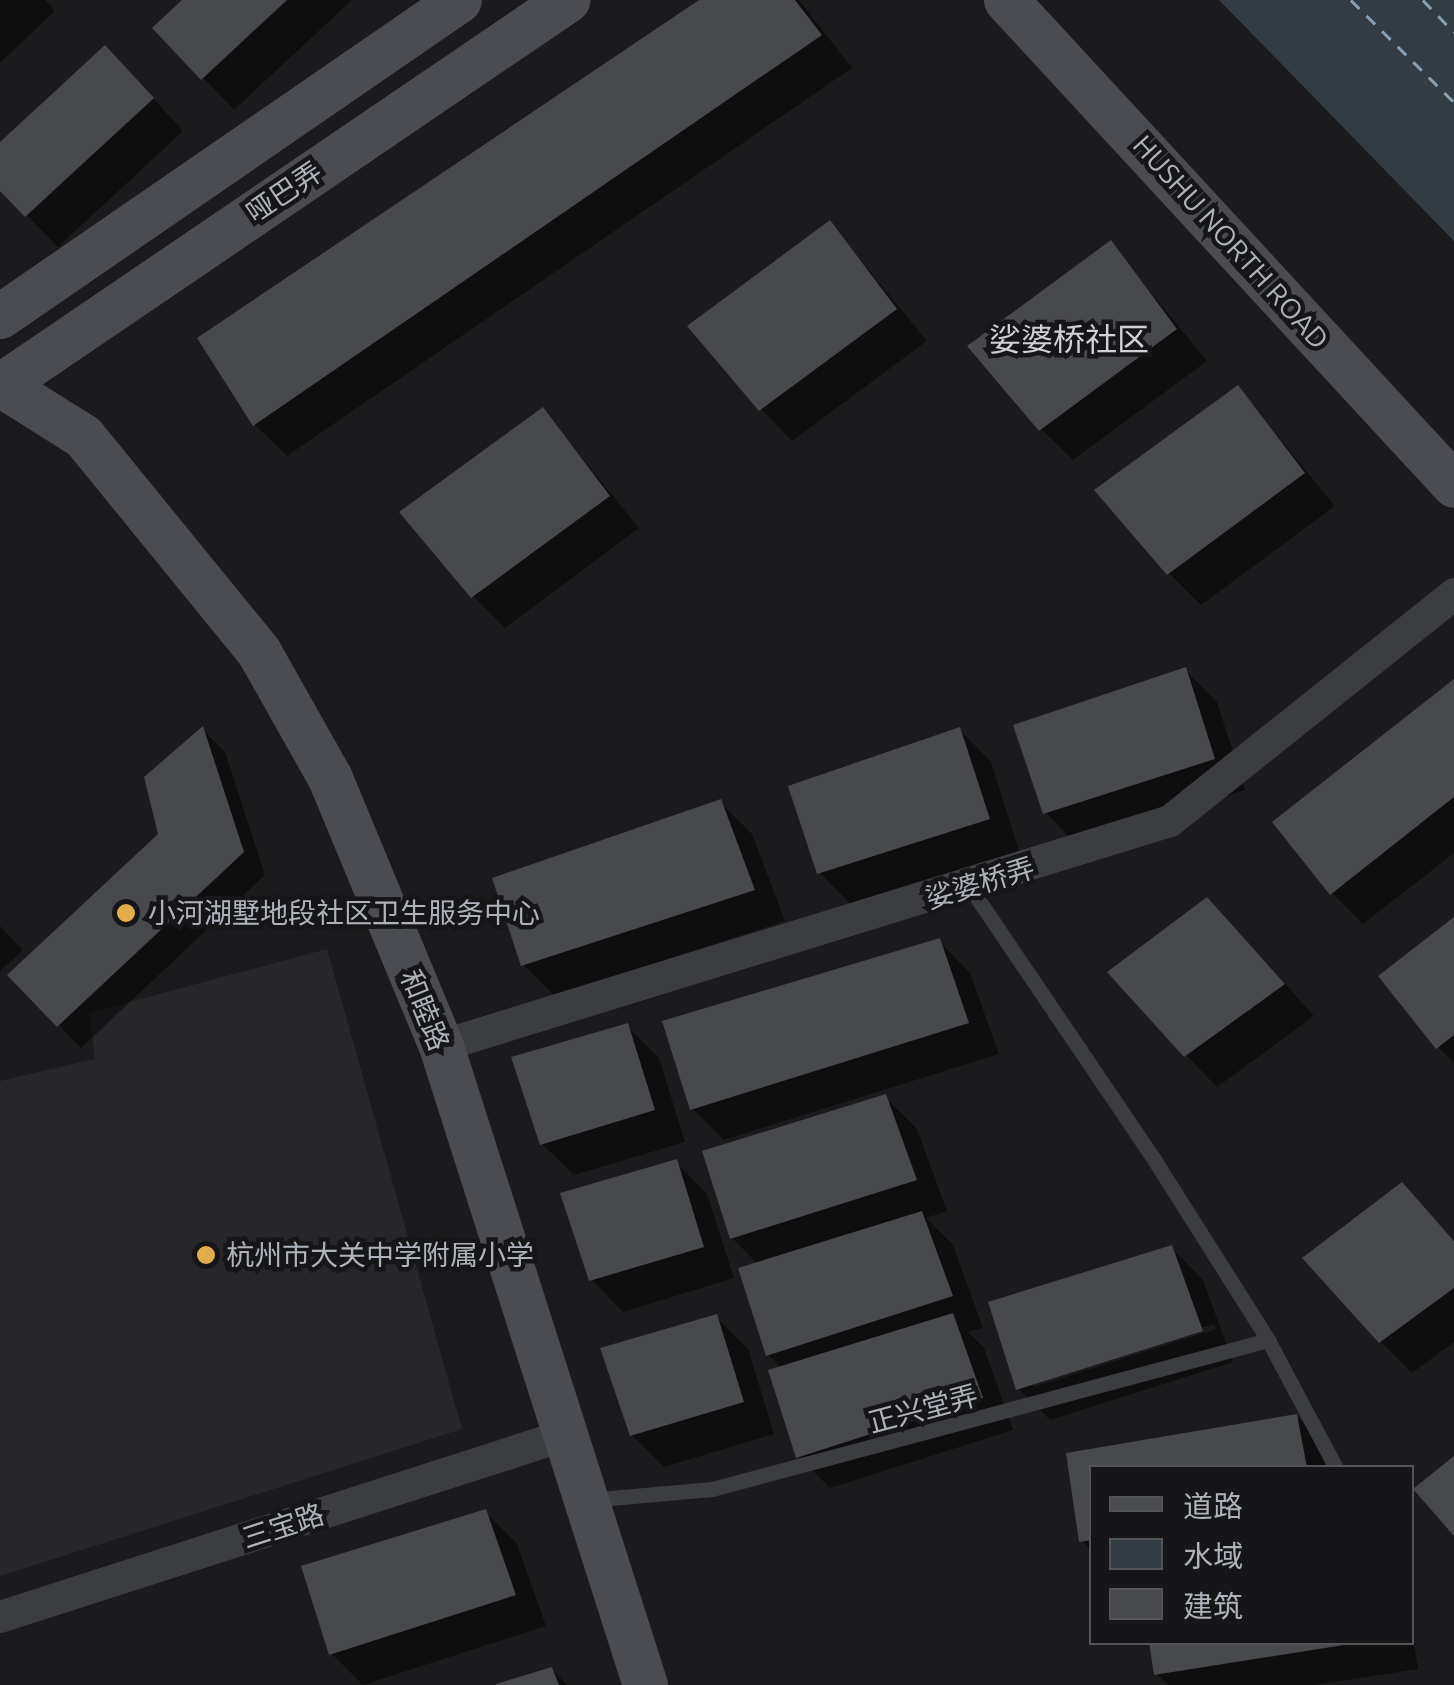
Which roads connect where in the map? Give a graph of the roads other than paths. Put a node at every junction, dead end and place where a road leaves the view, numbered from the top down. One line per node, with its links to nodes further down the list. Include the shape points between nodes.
1 (459, 0): 5 (main road)
2 (567, 0): 6 (main road, 哑巴弄)
3 (1006, 0): 8 (main road, HUSHU NORTH ROAD)
4 (1042, 0): 7 (main road, HUSHU NORTH ROAD)
5 (0, 316)
6 (0, 384): 11 (main road, 和睦路, via 83,436 259,652 330,778)
7 (1454, 444)
8 (1454, 486)
9 (1454, 594): 10 (street, 娑婆桥弄, via 1170,822)
10 (969, 886): 11 (street, 娑婆桥弄); 12 (lane)
11 (441, 1046): 13 (main road, 和睦路)
12 (1268, 1340): 14 (lane); 15 (lane, 正兴堂弄, via 712,1489)
13 (566, 1436): 15 (main road, 和睦路); 16 (street, 三宝路)
14 (1334, 1465)
15 (585, 1500): 17 (main road, 和睦路)
16 (0, 1617)
17 (644, 1685)

